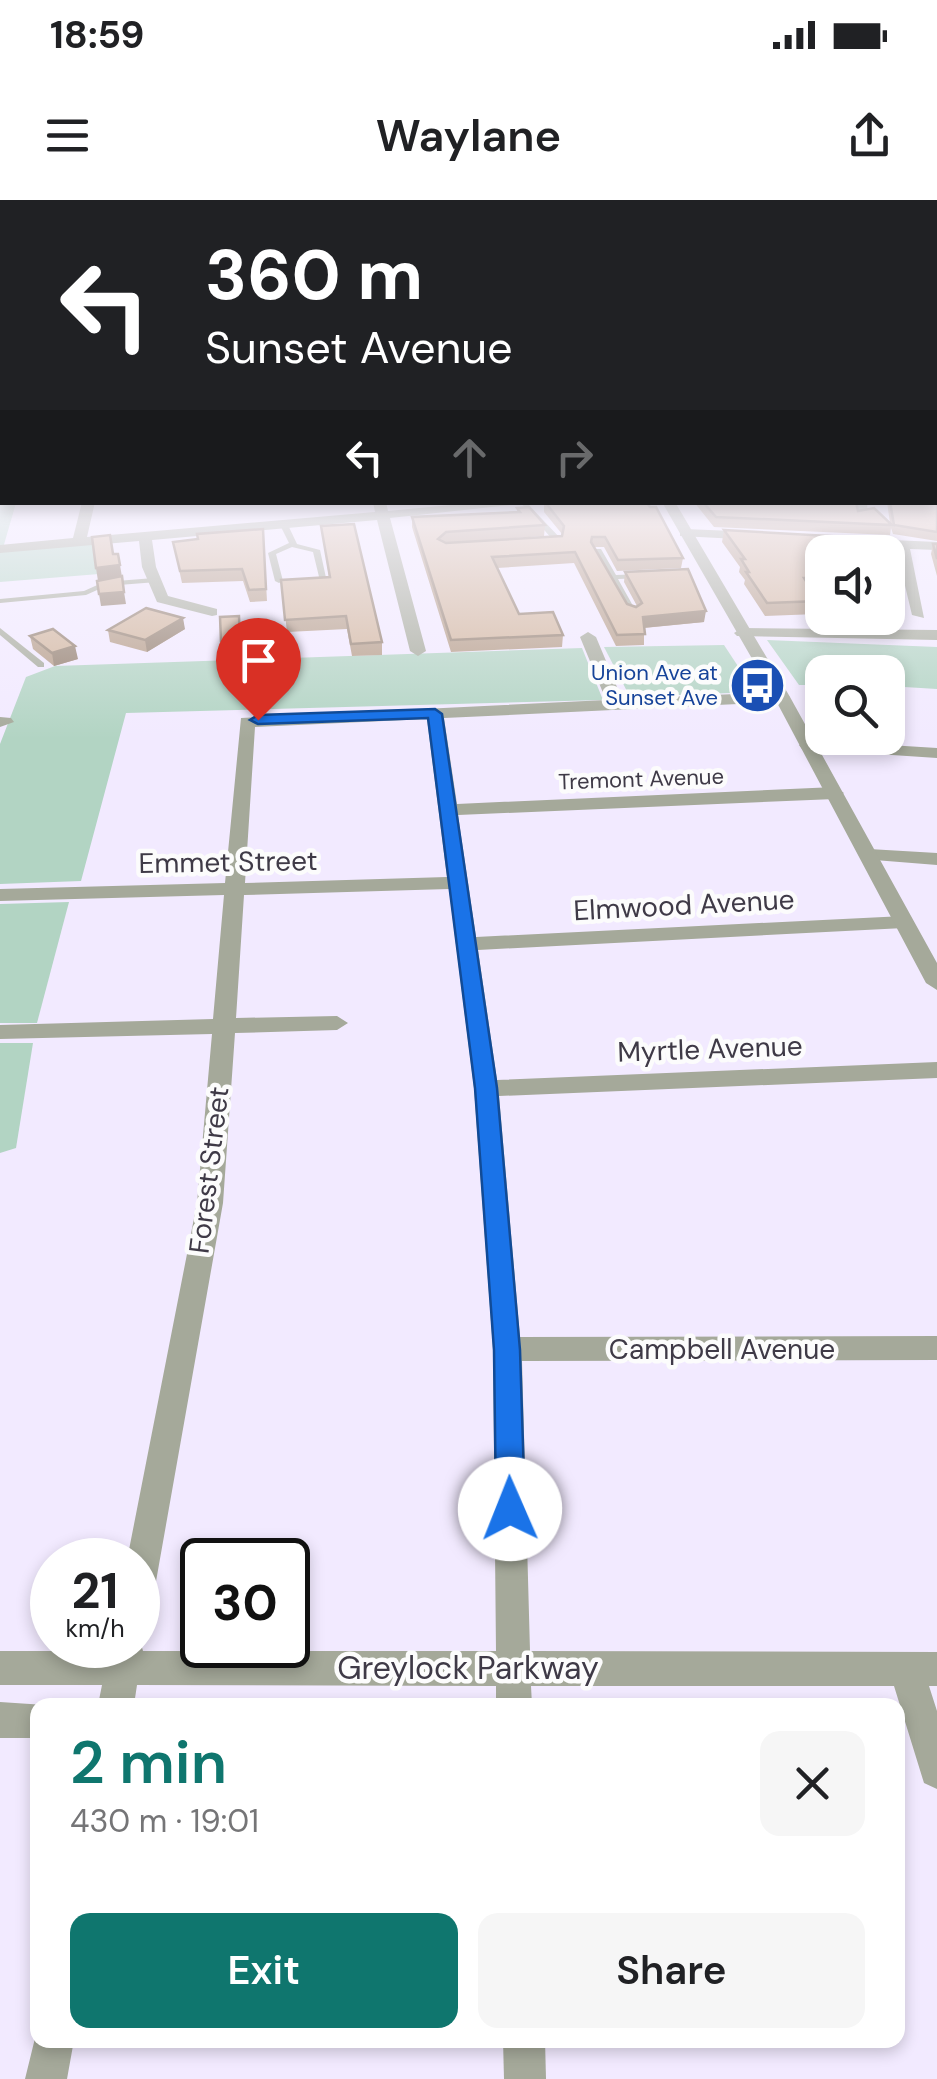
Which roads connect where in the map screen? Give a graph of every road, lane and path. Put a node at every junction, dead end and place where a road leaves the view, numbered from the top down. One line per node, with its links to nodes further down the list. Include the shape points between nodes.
1 (151, 564): 10 (street)
2 (275, 564): 11 (lane)
3 (320, 564): 12 (lane)
4 (395, 564): 21 (street)
5 (605, 564): 9 (lane)
6 (697, 564): 18 (street)
7 (907, 564): 16 (street)
8 (662, 575): 9 (lane)
9 (613, 577): 15 (lane)
10 (154, 580): 13 (lane); 14 (street, via 162,600)
11 (279, 581)
12 (325, 585)
13 (0, 601)
14 (212, 612)
15 (633, 613)
16 (919, 615)
17 (0, 630): 22 (lane)
18 (742, 633): 19 (street); 23 (street)
19 (937, 635)
20 (588, 637): 24 (street)
21 (418, 651)
22 (41, 665)
23 (782, 697): 24 (street); 26 (street)
24 (616, 704): 25 (street)
25 (435, 714): 31 (street); 35 (street, Forest Street, via 247,722)
26 (805, 739)
27 (905, 751): 28 (street)
28 (937, 753)
29 (814, 755): 30 (street)
30 (835, 793): 31 (street, Tremont Avenue); 32 (street)
31 (449, 810): 34 (street)
32 (869, 854): 33 (street); 37 (street)
33 (937, 859)
34 (458, 883): 35 (street, Emmet Street); 38 (street)
35 (232, 889): 36 (street, Emmet Street); 41 (street, Forest Street)
36 (0, 895)
37 (904, 922): 38 (street, Elmwood Avenue); 39 (street)
38 (466, 944): 44 (street)
39 (937, 983)
40 (336, 1024): 41 (street)
41 (224, 1026): 42 (street); 47 (street, Forest Street, via 210,1203)
42 (0, 1032)
43 (937, 1070): 44 (street, Myrtle Avenue)
44 (486, 1088): 46 (street)
45 (937, 1348): 46 (street, Campbell Avenue)
46 (507, 1350): 52 (street)
47 (147, 1538)
48 (160, 1657): 52 (street, Greylock Parkway)
49 (30, 1665): 50 (street, Greylock Parkway)
50 (0, 1668)
51 (122, 1668): 54 (street)
52 (514, 1668): 53 (street, Greylock Parkway); 55 (street)
53 (921, 1669): 56 (street)
54 (117, 1698)
55 (514, 1698)
56 (918, 1714): 59 (street)
57 (0, 1720): 58 (street)
58 (30, 1720)
59 (937, 1770)
60 (52, 2048): 62 (street)
61 (524, 2048): 63 (street)
62 (46, 2079)
63 (525, 2079)

